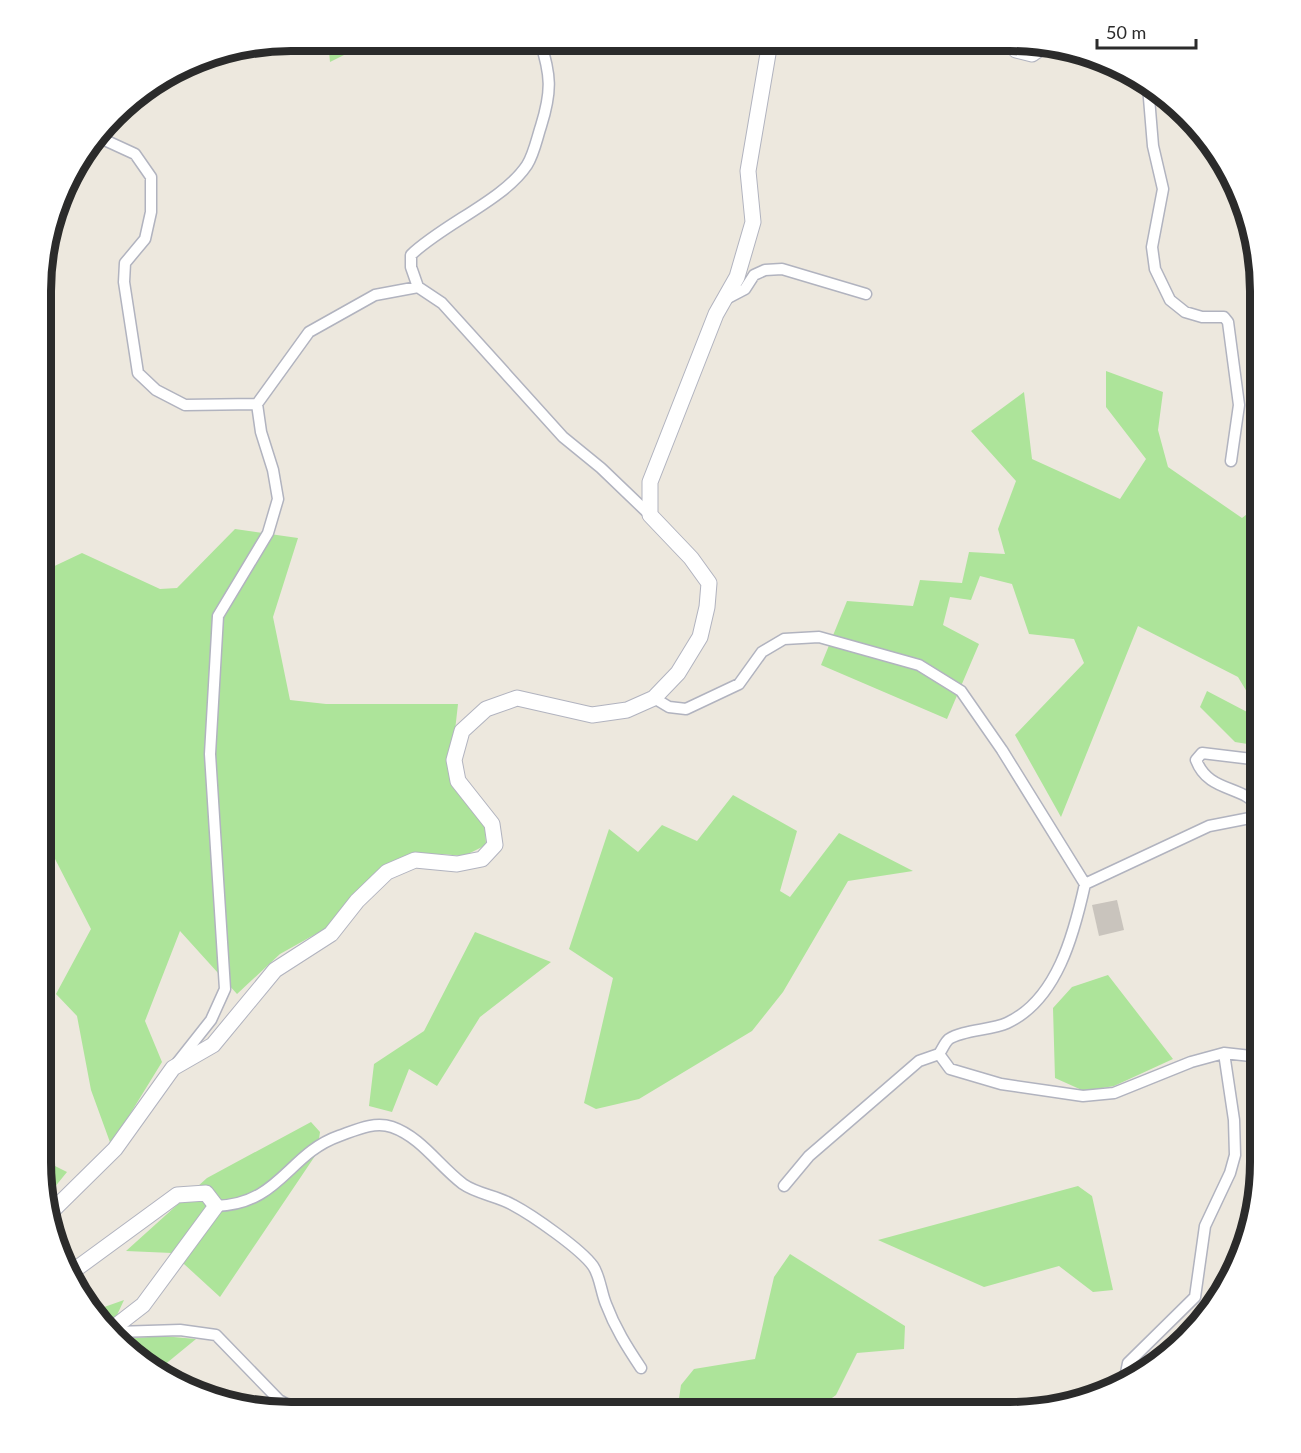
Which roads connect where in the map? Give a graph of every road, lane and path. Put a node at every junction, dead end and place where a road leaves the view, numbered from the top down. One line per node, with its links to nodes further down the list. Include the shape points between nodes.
1 (543, 51): 5 (street, via 550,71 550,99 527,165 505,188 429,238 411,255)
2 (768, 51): 7 (street, via 748,171 753,222 736,277)
3 (1150, 96): 9 (street, via 1153,146 1163,189 1152,247 1155,269 1170,300 1185,312 1224,317 1228,322 1239,405)
4 (105, 140): 8 (street, via 135,154 151,177 151,212 145,240 125,262 124,282 138,373 156,390 185,405)
5 (418, 287): 8 (street, via 375,295 309,332); 10 (street, via 442,303 563,437)
6 (866, 294): 7 (street, via 782,269 765,270 754,276 745,289)
7 (724, 300): 10 (street, via 650,482)
8 (257, 404): 19 (street, via 278,499 268,533 218,616 210,754 225,988 211,1020)
9 (1231, 461)
10 (650, 515): 11 (street, via 709,583 700,637 678,673)
11 (654, 698): 15 (street, via 669,708 686,709 739,684 762,652 784,639 819,637 919,665 962,691); 19 (street, via 627,710 592,715 517,698 486,709 462,731 454,760 458,781 492,824 495,845 482,859 457,864 415,860 387,872 331,934 275,970 213,1045)
12 (1250, 759): 13 (street, via 1202,753 1196,760 1205,777)
13 (1250, 798)
14 (1250, 818): 15 (street, via 1209,826)
15 (1085, 884): 17 (street, via 1062,961 1034,1005 1006,1023 950,1039)
16 (1224, 1053): 17 (street, via 1191,1062 1114,1094 1083,1096 1001,1084 950,1069); 18 (street); 27 (street, via 1235,1155 1205,1226 1196,1297 1128,1363)
17 (939, 1054): 20 (street, via 919,1061 809,1156)
18 (1250, 1056)
19 (173, 1068): 22 (street, via 115,1149)
20 (784, 1186)
21 (216, 1206): 23 (street, via 206,1192 177,1195); 24 (street, via 143,1305); 26 (street, via 236,1206 254,1199 278,1183 318,1145 336,1137 373,1126 394,1128 433,1154 464,1184 514,1205 585,1256 595,1268 618,1333)
22 (56, 1207)
23 (76, 1269)
24 (116, 1326)
25 (121, 1332): 28 (street, via 180,1330 216,1335)
26 (641, 1368)
27 (1126, 1372)
28 (281, 1401)

